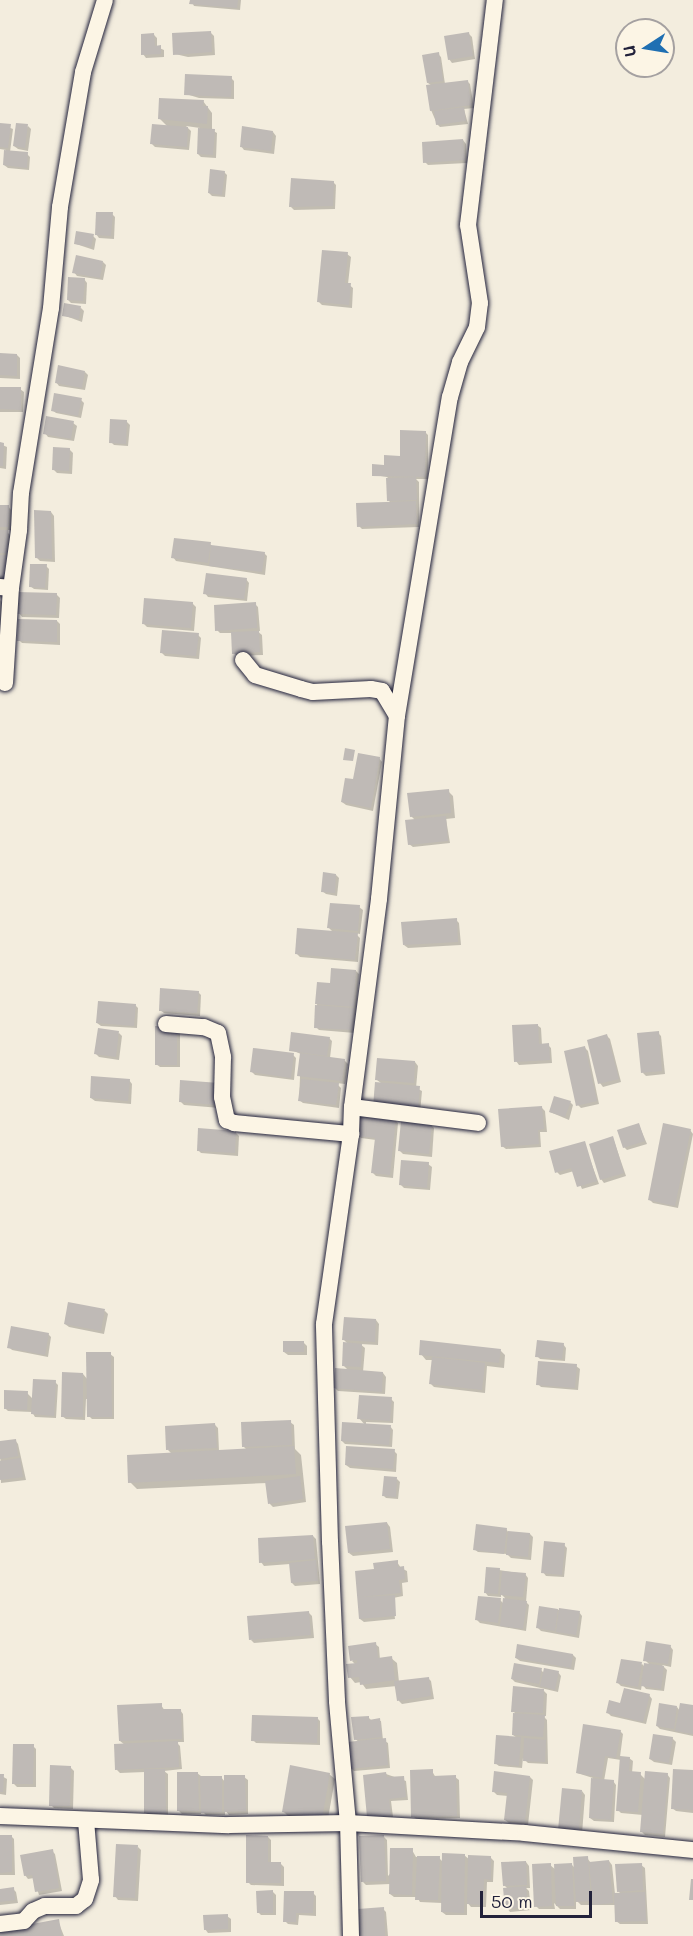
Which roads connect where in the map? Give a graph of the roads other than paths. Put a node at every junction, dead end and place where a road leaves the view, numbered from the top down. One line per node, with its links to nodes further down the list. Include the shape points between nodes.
1 (105, 0): 3 (street, via 83,72 60,207 51,308 21,493 20,530)
2 (495, 0): 6 (street, via 468,225 479,295 477,327 460,362 450,397)
3 (5, 588): 5 (street)
4 (243, 660): 6 (street, via 255,675 313,692 382,691)
5 (5, 683)
6 (397, 716): 8 (street, via 379,899)
7 (166, 1024): 10 (street, via 204,1026 218,1033 227,1120)
8 (352, 1107): 9 (street); 10 (street)
9 (478, 1123)
10 (351, 1134): 13 (street, via 324,1324 337,1701)
11 (0, 1815): 12 (street)
12 (86, 1821): 13 (street, via 230,1825); 15 (street, via 91,1880 85,1899 76,1906 45,1906 24,1921)
13 (348, 1822): 14 (street, via 525,1833); 16 (street)
14 (693, 1850)
15 (0, 1924)
16 (351, 1936)

